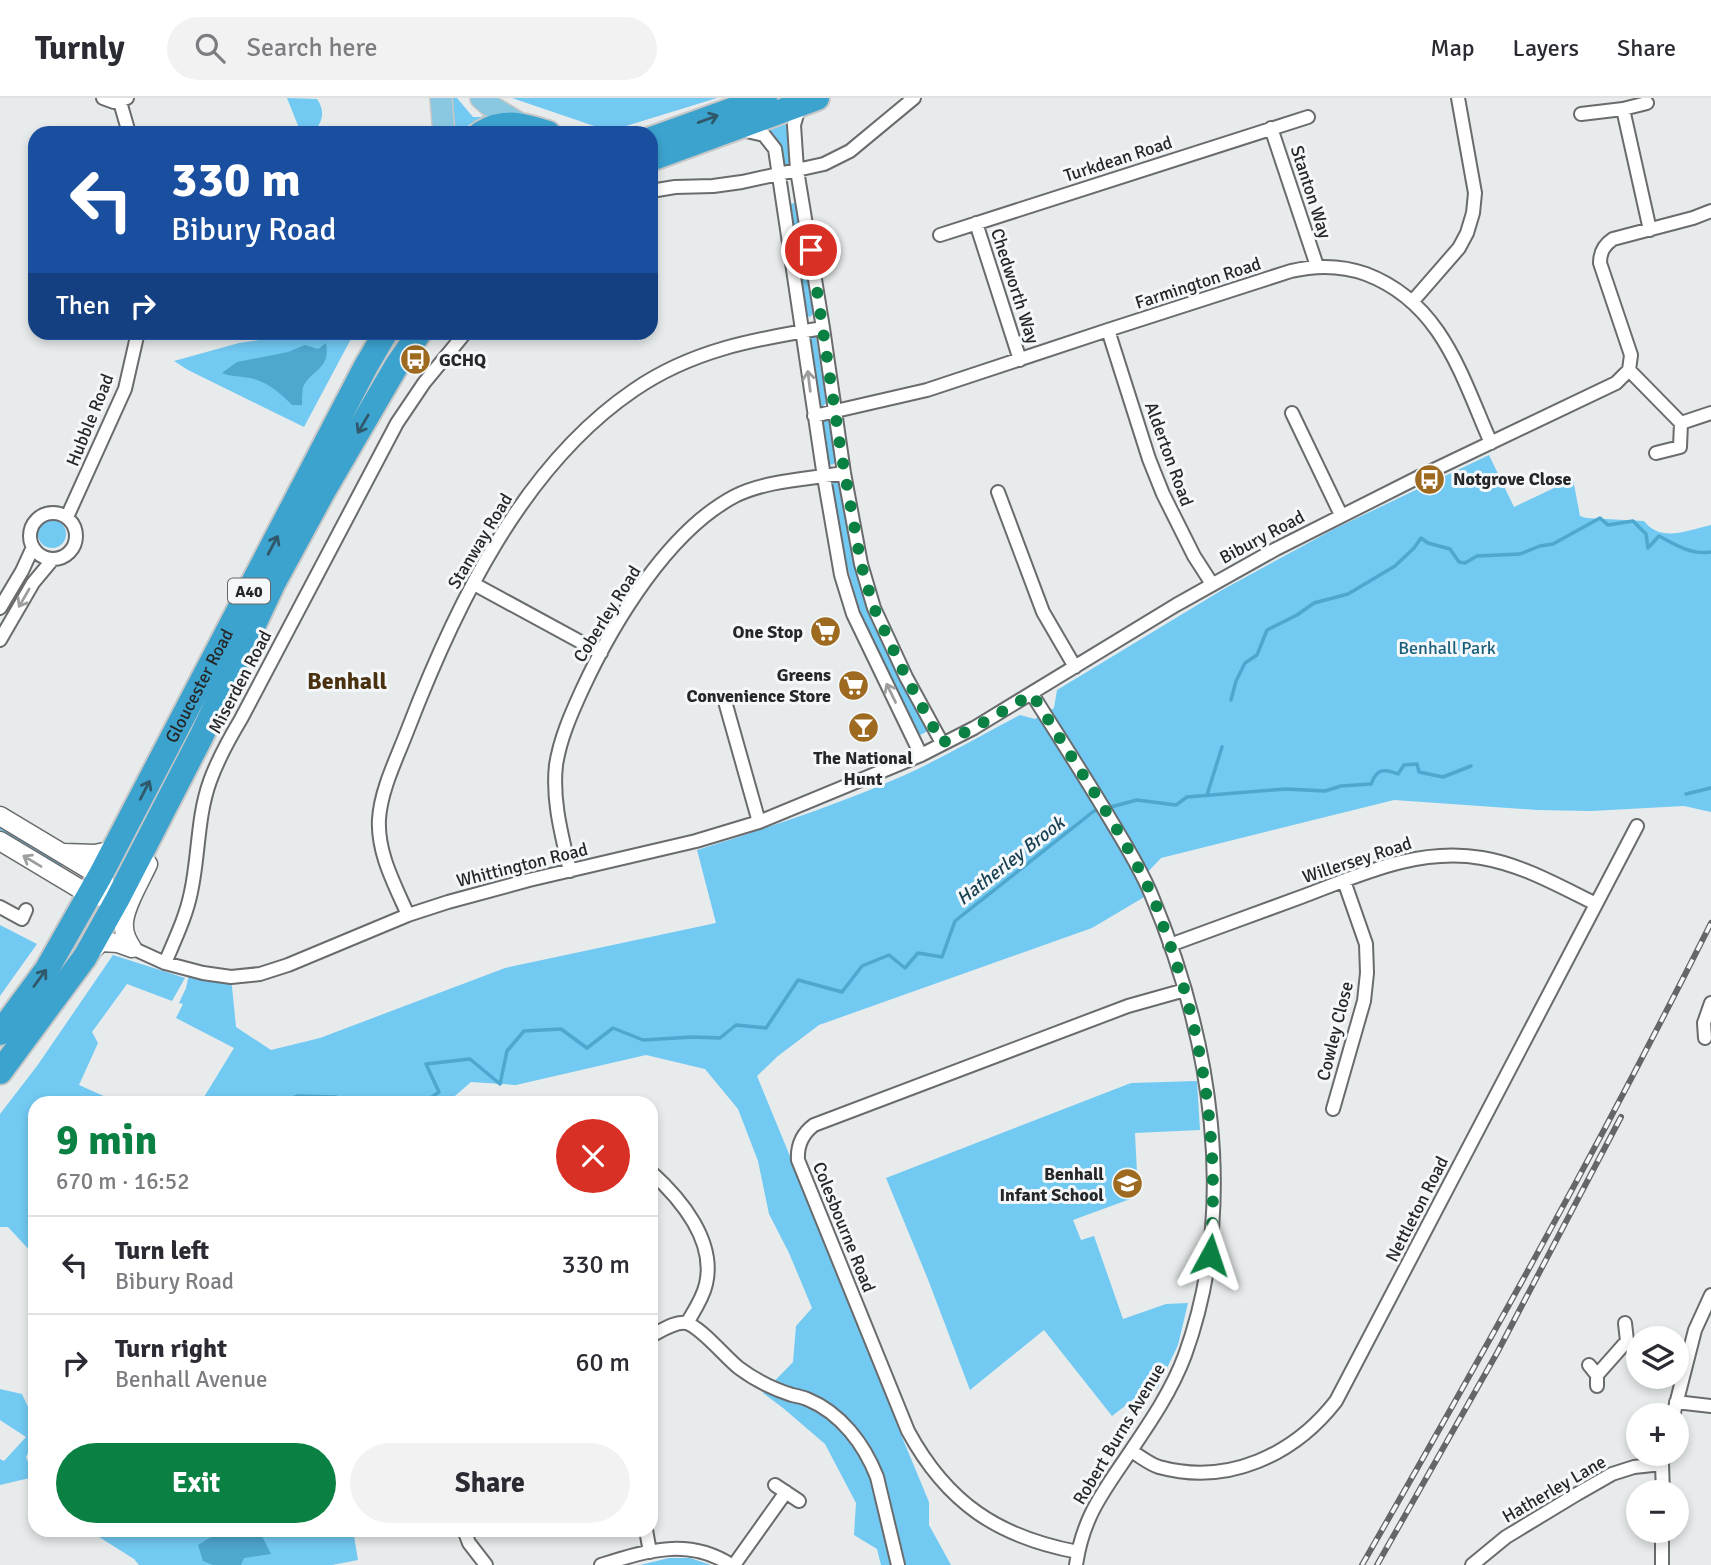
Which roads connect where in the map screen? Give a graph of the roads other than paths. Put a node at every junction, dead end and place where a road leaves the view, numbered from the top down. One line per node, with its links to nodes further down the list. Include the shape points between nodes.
1 (103, 98): 8 (street)
2 (441, 98): 14 (main road)
3 (481, 98): 15 (main road)
4 (765, 98): 18 (highway, one-way to 4)
5 (914, 98): 20 (street, via 850,151)
6 (1458, 98): 28 (street, via 1475,193 1473,213 1459,248)
7 (814, 99): 17 (highway); 20 (street, via 798,111 794,125)
8 (124, 100): 13 (street)
9 (1647, 103): 10 (street)
10 (1623, 109): 11 (street); 25 (street)
11 (1581, 114)
12 (1308, 117): 16 (street, Turkdean Road)
13 (128, 126)
14 (443, 126)
15 (530, 126)
16 (1271, 128): 24 (street, Turkdean Road); 27 (street, Stanton Way)
17 (734, 129): 19 (highway); 21 (street, via 764,135 775,149)
18 (658, 136)
19 (658, 156)
20 (797, 170): 21 (street); 29 (street)
21 (778, 175): 22 (street); 31 (street)
22 (658, 190)
23 (1711, 211): 25 (street)
24 (976, 223): 26 (street, Turkdean Road); 36 (street, Chedworth Way)
25 (1650, 230): 37 (street, via 1613,239 1600,257 1630,348)
26 (940, 235)
27 (1317, 266): 28 (street, Farmington Road, via 1361,272); 30 (street, Farmington Road)
28 (1412, 302): 43 (street, Farmington Road, via 1442,337)
29 (823, 328): 31 (street, Stanway Road); 38 (street)
30 (1108, 330): 36 (street, Farmington Road); 53 (street, Alderton Road, via 1163,494)
31 (803, 331): 41 (street, one-way to 31); 52 (street, Stanway Road, via 704,354 631,391 541,478 504,529)
32 (136, 340): 49 (street, Hubble Road, via 125,389)
33 (382, 340): 66 (highway, Gloucester Road / A40, one-way to 33)
34 (414, 340): 72 (highway, Gloucester Road / A40, one-way to 72, via 280,571)
35 (459, 340): 79 (street, Miserden Road, via 397,423 219,757 202,813 186,914)
36 (1020, 360): 38 (street, Farmington Road, via 928,390)
37 (1629, 370): 42 (street); 43 (street, Bibury Road, via 1616,383)
38 (835, 411): 41 (street, Farmington Road); 45 (street)
39 (1293, 413): 48 (street)
40 (1711, 413): 42 (street)
41 (814, 416): 46 (street)
42 (1681, 422): 44 (street, via 1680,447)
43 (1491, 443): 48 (street, Bibury Road)
44 (1656, 453)
45 (844, 473): 46 (street, Coberley Road); 60 (street, via 874,608)
46 (824, 477): 56 (street, Coberley Road, via 759,487 712,511 651,575); 61 (street, one-way to 46, via 846,597)
47 (998, 492): 57 (street, via 1042,612)
48 (1341, 515): 53 (street, Bibury Road)
49 (67, 517): 50 (street, via 50,513 38,518 30,534); 51 (street, via 75,527 76,540 70,551)
50 (33, 547): 51 (street, via 41,556); 54 (street)
51 (53, 559): 55 (street, one-way to 55, via 33,583)
52 (474, 584): 56 (street); 75 (street, Stanway Road, via 427,680 381,805 379,832 385,860)
53 (1212, 584): 57 (street, Bibury Road)
54 (0, 608)
55 (0, 640)
56 (600, 653): 68 (street, Coberley Road, via 565,732 556,766 556,802)
57 (1075, 667): 58 (street, Bibury Road)
58 (1032, 694): 60 (street, Bibury Road); 76 (street, Robert Burns Avenue, via 1139,870)
59 (726, 705): 63 (street)
60 (942, 743): 61 (street, Bibury Road)
61 (920, 754): 63 (street, Whittington Road)
62 (0, 816): 67 (street)
63 (759, 822): 68 (street, Whittington Road)
64 (1637, 826): 71 (street, Nettleton Road)
65 (0, 841): 70 (street, one-way to 65)
66 (114, 850): 67 (street); 70 (highway, Gloucester Road / A40)
67 (61, 852): 70 (street)
68 (570, 871): 75 (street, Whittington Road)
69 (1345, 881): 71 (street, Willersey Road, via 1412,858 1466,856 1519,867); 76 (street, Willersey Road); 85 (street, Cowley Close, via 1363,934 1367,973 1364,1002)
70 (95, 886): 72 (street); 82 (highway, Gloucester Road / A40, one-way to 70, via 47,969)
71 (1596, 904): 98 (street, Nettleton Road, via 1326,1414 1289,1446 1231,1469 1171,1469)
72 (122, 906): 77 (street); 78 (highway, Gloucester Road / A40)
73 (0, 907): 74 (street, via 22,919)
74 (26, 910)
75 (408, 915): 79 (street, Whittington Road, via 260,974 217,976)
76 (1170, 945): 80 (street, Robert Burns Avenue)
77 (132, 948): 78 (street, via 118,943); 79 (street, Whittington Road)
78 (93, 949): 84 (highway, A40)
79 (165, 962)
80 (1185, 990): 98 (street, Robert Burns Avenue, via 1205,1080 1212,1140 1210,1255 1198,1315 1183,1358 1165,1399); 105 (street, Colesbourne Road, via 1128,1006 814,1125 798,1148 798,1160 908,1431 929,1467 991,1522)
81 (1711, 1003): 83 (street, via 1704,1023)
82 (0, 1033)
83 (1705, 1038)
84 (0, 1072)
85 (1333, 1110)
86 (658, 1178): 89 (street, via 682,1205 706,1251 704,1294)
87 (1711, 1295): 92 (street)
88 (1625, 1323): 90 (street)
89 (687, 1324): 91 (street); 109 (street, via 752,1377 819,1405 852,1433 877,1477)
90 (1626, 1326)
91 (658, 1333)
92 (1689, 1343)
93 (1626, 1349): 94 (street)
94 (1594, 1375)
95 (1678, 1389): 96 (street)
96 (1676, 1402): 97 (street)
97 (1711, 1406)
98 (1130, 1451): 105 (street, Robert Burns Avenue, via 1094,1506)
99 (1638, 1466): 110 (street, Hatherley Lane, via 1577,1493 1506,1537)
100 (799, 1501): 108 (street, via 780,1489)
101 (467, 1537): 106 (street)
102 (647, 1537): 104 (street)
103 (1662, 1543): 111 (street)
104 (650, 1552): 107 (street); 108 (street, via 695,1550)
105 (1077, 1559)
106 (486, 1565)
107 (601, 1565)
108 (733, 1565)
109 (898, 1565)
110 (1472, 1565)
111 (1662, 1565)

